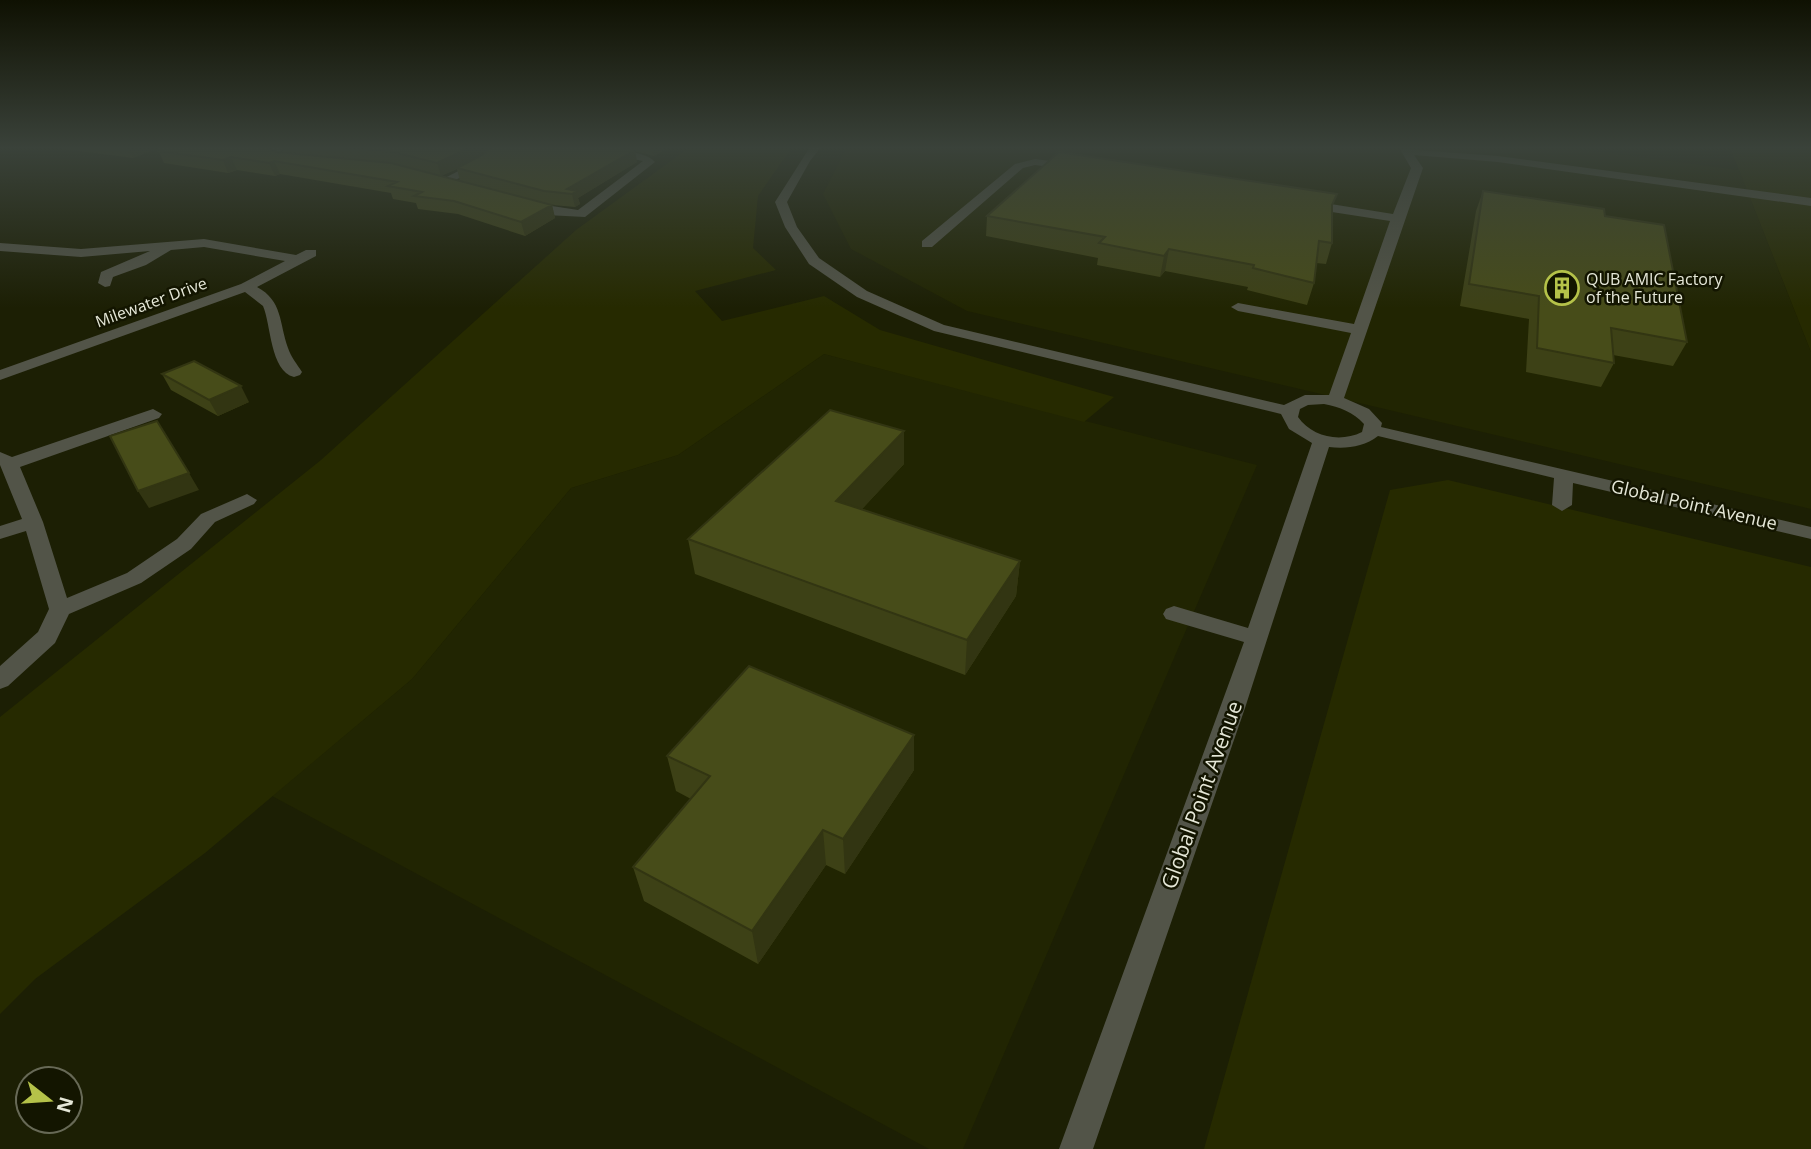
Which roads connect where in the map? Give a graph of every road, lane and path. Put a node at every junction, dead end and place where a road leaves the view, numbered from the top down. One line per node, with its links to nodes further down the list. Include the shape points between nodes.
1 (599, 201): 5 (street, via 581,214)
2 (781, 201): 20 (street, via 791,227 814,261 862,293 939,328)
3 (978, 201): 9 (street)
4 (1404, 201): 7 (street)
5 (513, 202)
6 (1298, 203): 7 (street)
7 (1397, 218): 14 (street)
8 (173, 244): 10 (street, via 81,253); 11 (street, via 106,275); 12 (street, Milewater Drive, via 306,256)
9 (927, 244)
10 (0, 247)
11 (105, 283)
12 (246, 287): 16 (street, Milewater Drive); 17 (street, via 273,305 280,349)
13 (1238, 307): 14 (street)
14 (1360, 330): 19 (street)
15 (0, 358): 16 (street)
16 (19, 368): 18 (street, Milewater Drive)
17 (294, 372)
18 (0, 375)
19 (1335, 401): 20 (street, via 1305,400); 22 (street, via 1368,416)
20 (1289, 411): 23 (street, via 1299,430)
21 (154, 413): 24 (street)
22 (1373, 430): 23 (street, via 1355,442); 25 (street, Global Point Avenue)
23 (1322, 440): 33 (street, Global Point Avenue)
24 (5, 460): 28 (street)
25 (1564, 474): 27 (street); 30 (street, Global Point Avenue)
26 (247, 500): 31 (street, via 208,517 184,544 134,578)
27 (1562, 505)
28 (33, 522): 29 (street); 31 (street)
29 (0, 533)
30 (1811, 533)
31 (60, 608): 34 (street, via 47,637)
32 (1174, 614): 33 (street)
33 (1256, 638): 35 (street, Global Point Avenue)
34 (0, 680)
35 (1076, 1149)

